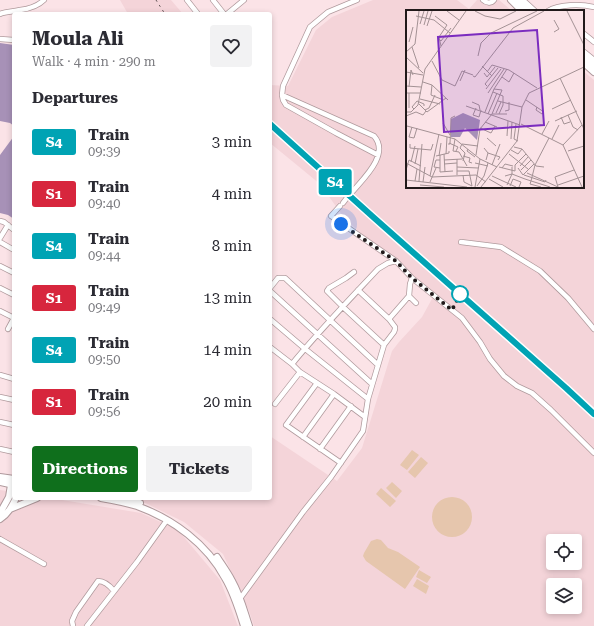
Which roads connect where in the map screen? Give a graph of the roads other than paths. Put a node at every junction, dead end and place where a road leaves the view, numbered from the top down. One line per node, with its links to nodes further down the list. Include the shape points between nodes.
1 (44, 0): 18 (street)
2 (187, 0): 19 (street)
3 (213, 0): 20 (street)
4 (244, 0): 21 (street)
5 (357, 0): 33 (street, via 328,12 310,27 283,86)
6 (483, 0): 7 (street, via 490,3)
7 (494, 0)
8 (511, 0): 13 (main road)
9 (517, 0): 14 (main road)
10 (523, 0): 15 (street)
11 (584, 5): 12 (street); 16 (street); 17 (street)
12 (594, 7)
13 (521, 10)
14 (527, 10)
15 (534, 10)
16 (550, 10)
17 (579, 10)
18 (22, 12): 22 (street)
19 (196, 12)
20 (222, 12)
21 (229, 12)
22 (0, 14)
23 (584, 34): 26 (street)
24 (0, 39): 25 (street)
25 (12, 40)
26 (594, 42)
27 (584, 52): 29 (street)
28 (584, 57): 31 (main road)
29 (594, 60)
30 (584, 63): 32 (main road)
31 (594, 65)
32 (594, 72)
33 (282, 94): 34 (street, via 286,105); 34 (street, via 374,136 379,144)
34 (378, 155): 42 (street, via 367,176 331,216)
35 (0, 221): 36 (street)
36 (8, 225): 37 (street); 38 (street)
37 (12, 228)
38 (0, 238)
39 (0, 242): 41 (street)
40 (461, 242): 62 (street, via 501,247 540,271 568,298)
41 (12, 249)
42 (396, 261): 46 (street); 49 (street, via 378,269)
43 (0, 266): 44 (street)
44 (12, 272)
45 (354, 272): 54 (street, via 327,290)
46 (412, 278): 52 (street); 87 (street, via 462,318 504,376 532,393)
47 (272, 286): 59 (street, via 278,278 285,278)
48 (0, 288): 50 (street)
49 (358, 290): 54 (street); 57 (street)
50 (12, 293)
51 (272, 295): 63 (street)
52 (409, 296): 53 (street); 57 (street)
53 (416, 303)
54 (342, 307): 59 (street); 64 (street)
55 (0, 311): 56 (street)
56 (12, 317)
57 (388, 319): 64 (street, via 395,329)
58 (272, 321): 65 (street)
59 (330, 321): 63 (street); 68 (street)
60 (12, 322): 61 (street)
61 (8, 329)
62 (594, 329)
63 (316, 334): 65 (street); 73 (street)
64 (384, 345): 68 (street)
65 (304, 348): 67 (street); 77 (street)
66 (272, 349): 67 (street)
67 (292, 364): 69 (street)
68 (378, 365): 73 (street)
69 (300, 372): 72 (street); 78 (street)
70 (0, 375): 71 (street)
71 (12, 378)
72 (317, 383): 74 (street); 83 (street, via 286,425)
73 (372, 384): 77 (street)
74 (334, 394): 79 (street); 83 (street)
75 (0, 397): 76 (street)
76 (12, 400)
77 (368, 400): 80 (street)
78 (275, 404)
79 (351, 406): 80 (street); 85 (street)
80 (365, 417): 88 (street, via 363,432)
81 (0, 422): 82 (street)
82 (12, 425)
83 (302, 437): 85 (street)
84 (0, 449): 86 (street)
85 (320, 449): 88 (street)
86 (12, 452)
87 (594, 453)
88 (341, 463): 104 (street)
89 (0, 477): 90 (main road)
90 (12, 480)
91 (12, 480): 92 (main road)
92 (0, 482)
93 (12, 484): 99 (main road)
94 (15, 500): 98 (main road)
95 (32, 500): 98 (main road)
96 (112, 500): 100 (main road, via 138,506)
97 (131, 500): 104 (main road, via 160,512 190,531 217,557 233,582)
98 (10, 509): 99 (main road)
99 (0, 518)
100 (167, 520): 103 (street); 104 (main road, via 188,534 209,554)
101 (0, 539): 102 (street)
102 (44, 564)
103 (114, 591): 105 (street, via 102,581 98,581 76,612 72,621); 106 (street)
104 (238, 600): 107 (main road); 108 (main road)
105 (73, 626)
106 (87, 626)
107 (244, 626)
108 (249, 626)

